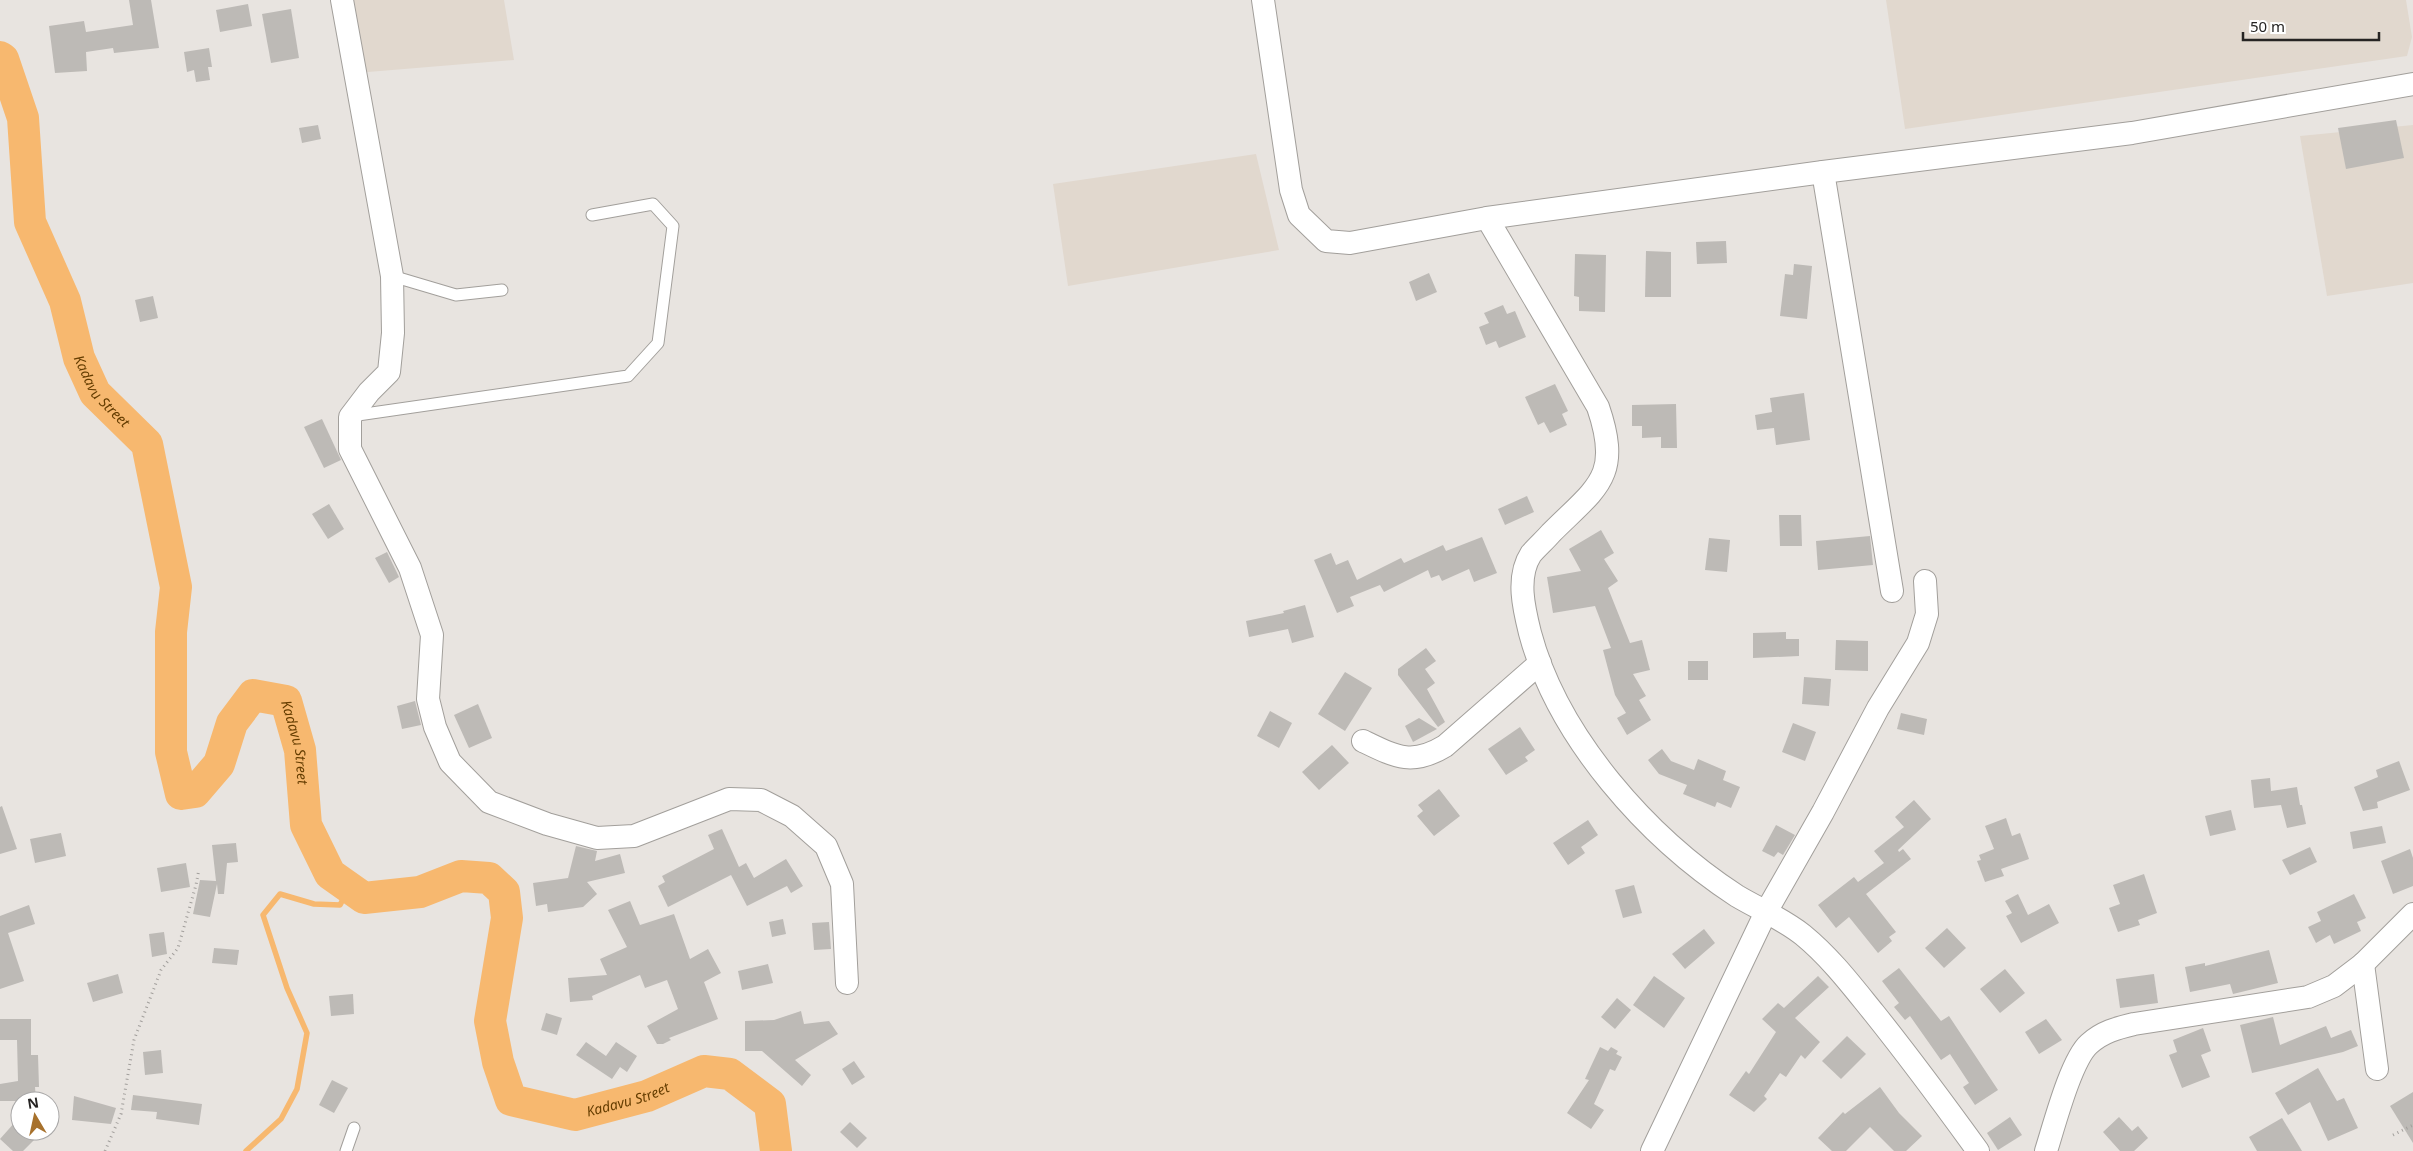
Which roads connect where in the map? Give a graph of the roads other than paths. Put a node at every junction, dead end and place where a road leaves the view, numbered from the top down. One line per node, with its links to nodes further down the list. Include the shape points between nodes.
1 (342, 0): 7 (street)
2 (1262, 0): 6 (street, via 1291,190 1299,215 1326,241 1350,243)
3 (2413, 84): 4 (street, via 2132,133)
4 (1824, 172): 6 (street); 11 (street)
5 (592, 215): 9 (lane, via 653,204 673,226 658,343 628,376)
6 (1487, 218): 12 (street, via 1598,407 1607,433 1608,463 1598,485 1531,555 1525,571 1522,597)
7 (392, 276): 8 (lane, via 456,295); 9 (street, via 393,333 389,372)
8 (502, 290)
9 (350, 417): 17 (street, via 350,449 410,568 432,635 428,699 435,727 450,762 490,802 547,824 597,838 634,836 729,799 761,800 792,816 826,846 842,884)
10 (1925, 581): 14 (street, via 1927,614 1918,643 1878,708 1824,812)
11 (1892, 591)
12 (1540, 663): 13 (street, via 1445,746 1430,755 1396,757); 14 (street, via 1586,751 1643,818 1687,858)
13 (1363, 741)
14 (1766, 912): 20 (street); 22 (street, via 1802,935 1839,969 1909,1056)
15 (2413, 914): 16 (street)
16 (2363, 964): 18 (street); 23 (street, via 2334,986 2308,997 2107,1031 2087,1045 2076,1063)
17 (848, 983)
18 (2378, 1069)
19 (354, 1128): 21 (lane)
20 (1656, 1149)
21 (346, 1151)
22 (1978, 1151)
23 (2046, 1151)

